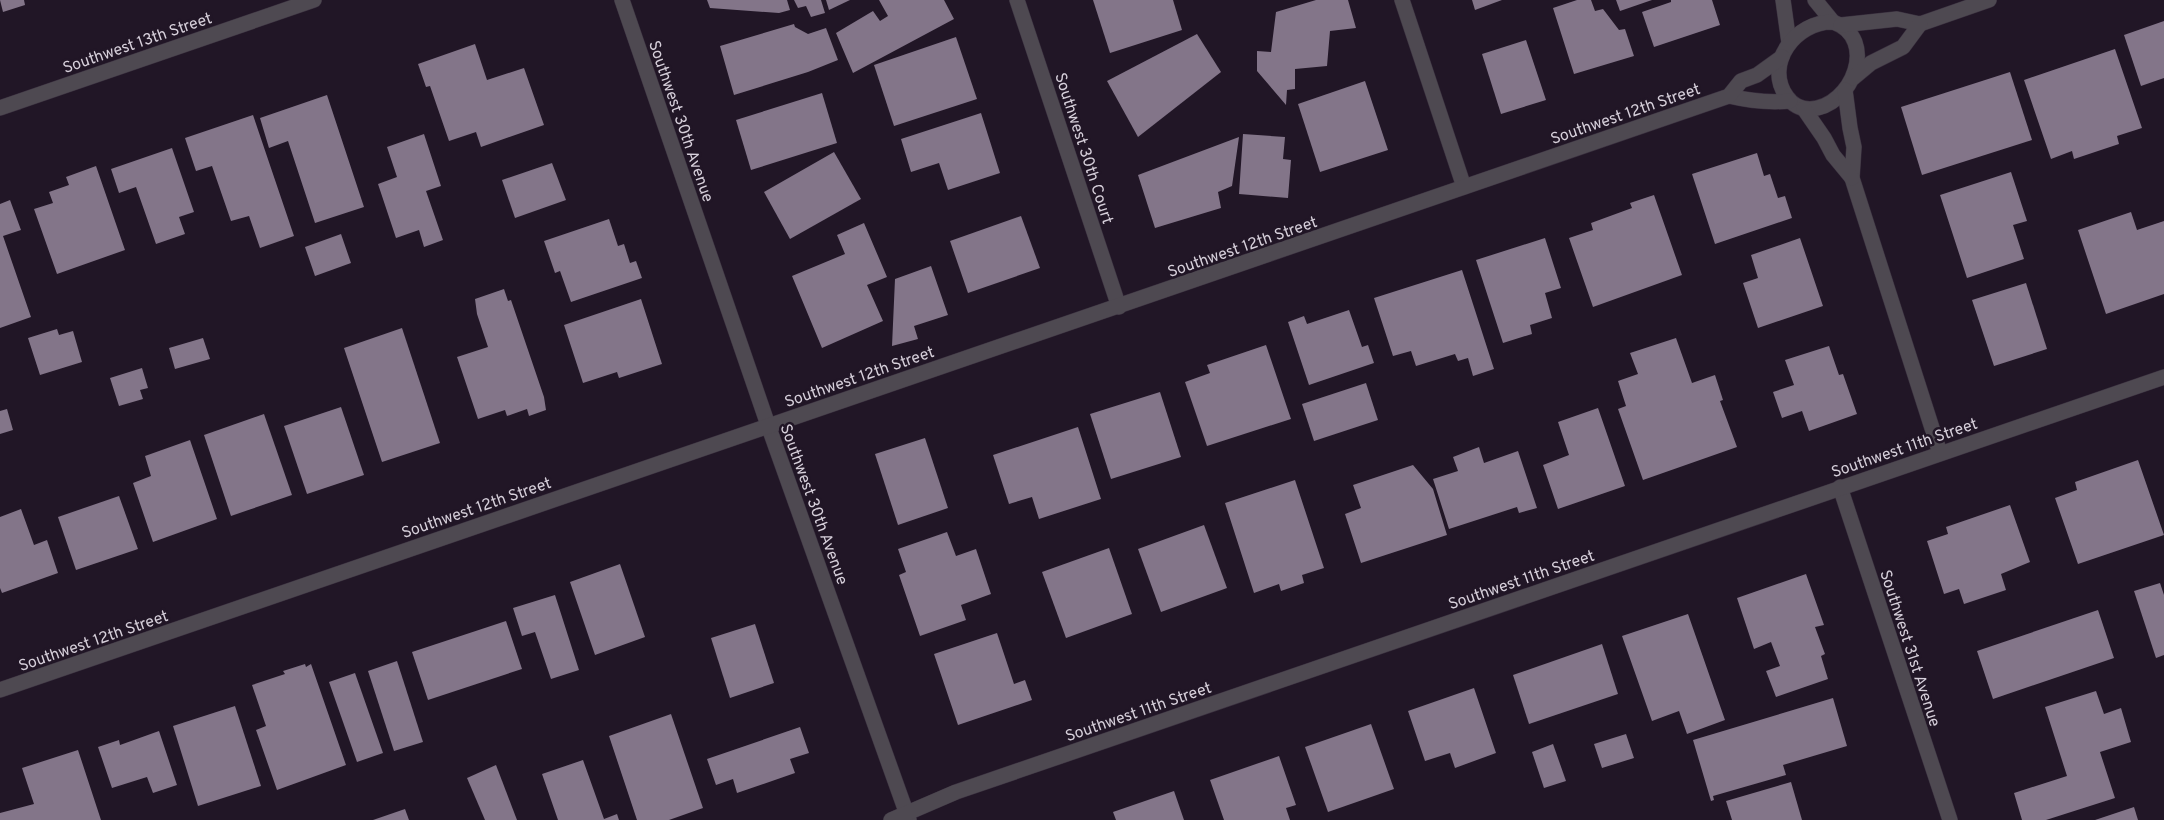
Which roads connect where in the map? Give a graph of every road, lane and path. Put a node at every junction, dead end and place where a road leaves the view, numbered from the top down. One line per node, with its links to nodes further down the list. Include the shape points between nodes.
1 (314, 0): 14 (street, Southwest 13th Street)
2 (622, 0): 20 (street, Southwest 30th Avenue)
3 (1017, 0): 18 (street, Southwest 30th Court)
4 (1402, 0): 17 (street)
5 (1784, 0): 10 (street)
6 (1815, 0): 8 (street)
7 (1989, 0): 9 (street)
8 (1837, 24): 9 (street, via 1897,19); 10 (street, via 1816,23 1807,27); 11 (street, via 1850,34 1857,52)
9 (1920, 24): 11 (street, via 1903,47 1871,64)
10 (1786, 50): 12 (street, Southwest 12th Street, via 1756,75 1741,81); 13 (street, via 1779,77)
11 (1849, 84): 15 (street, via 1837,98 1821,107); 16 (street, via 1848,120 1854,147)
12 (1729, 96): 13 (street, via 1773,103); 17 (street, Southwest 12th Street)
13 (1790, 101): 15 (street)
14 (0, 108)
15 (1804, 109): 16 (street)
16 (1852, 178): 21 (street)
17 (1464, 186): 18 (street, Southwest 12th Street)
18 (1119, 307): 20 (street, Southwest 12th Street)
19 (2164, 377): 21 (street, Southwest 11th Street)
20 (768, 425): 23 (street, Southwest 12th Street); 24 (street, Southwest 30th Avenue)
21 (1940, 453): 22 (street, Southwest 11th Street)
22 (1840, 487): 24 (street, Southwest 11th Street, via 956,792); 26 (street, Southwest 31st Avenue)
23 (0, 690)
24 (908, 817): 25 (street, Southwest 11th Street)
25 (892, 820)
26 (1950, 820)

